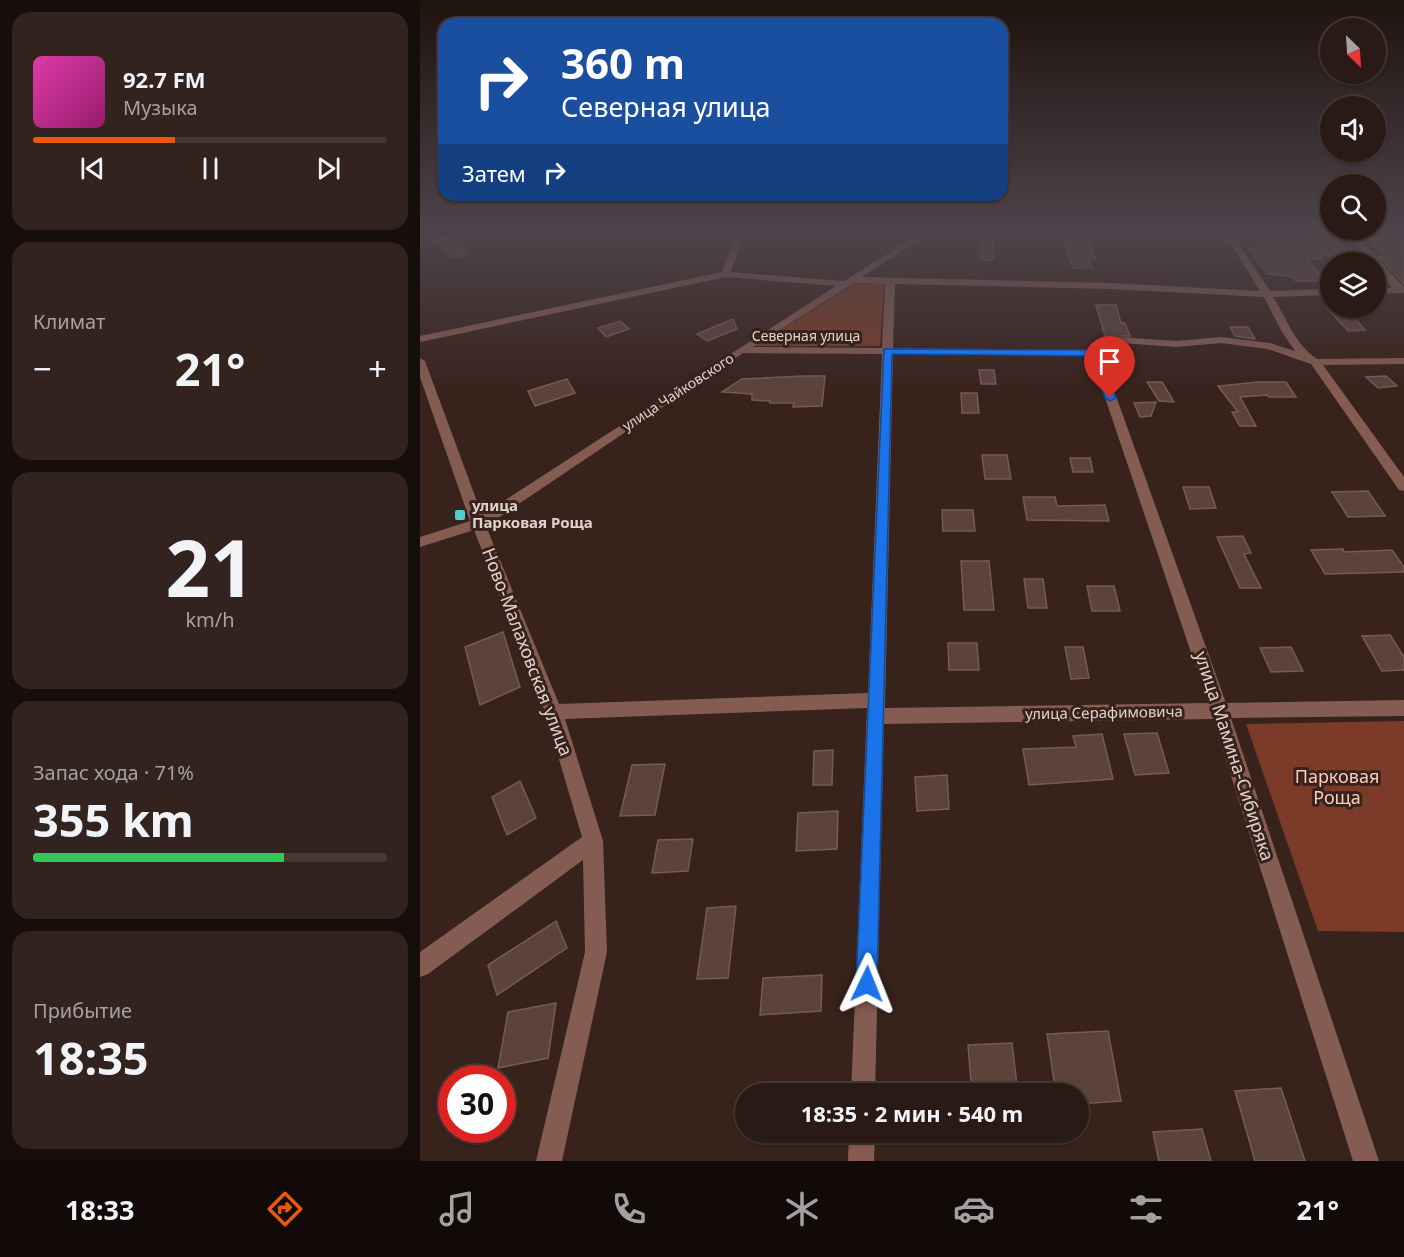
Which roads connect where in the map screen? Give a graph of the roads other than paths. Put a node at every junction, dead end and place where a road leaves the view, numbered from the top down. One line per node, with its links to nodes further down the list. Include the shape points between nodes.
1 (674, 284): 10 (street)
2 (846, 284): 11 (street, улица Чайковского)
3 (890, 284): 12 (street)
4 (1031, 284): 9 (street)
5 (1261, 284): 9 (street)
6 (1402, 290): 7 (street)
7 (1386, 291)
8 (1320, 292): 9 (street)
9 (1267, 294): 16 (street, via 1295,346)
10 (420, 339)
11 (741, 350): 12 (street, Северная улица); 18 (street, улица Чайковского)
12 (887, 351): 13 (street, Северная улица); 20 (street)
13 (1095, 353): 16 (street, Северная улица, via 1118,340 1176,344 1221,340 1270,346); 23 (street, улица Мамина-Сибиряка)
14 (420, 361): 18 (street, Ново-Малаховская улица)
15 (1404, 361): 16 (street, Северная улица)
16 (1315, 362): 17 (street)
17 (1404, 487)
18 (478, 524): 19 (street, улица Чайковского); 22 (street, Ново-Малаховская улица)
19 (420, 542)
20 (876, 708): 22 (street, улица Серафимовича); 23 (street, улица Серафимовича); 26 (street)
21 (1404, 708): 23 (street, улица Серафимовича)
22 (554, 712): 24 (street, Ново-Малаховская улица)
23 (1220, 712): 30 (street, улица Мамина-Сибиряка)
24 (593, 841): 25 (street); 28 (street, Ново-Малаховская улица, via 596,952)
25 (420, 966)
26 (863, 1083)
27 (862, 1143): 29 (street)
28 (549, 1161)
29 (861, 1161)
30 (1366, 1161)

